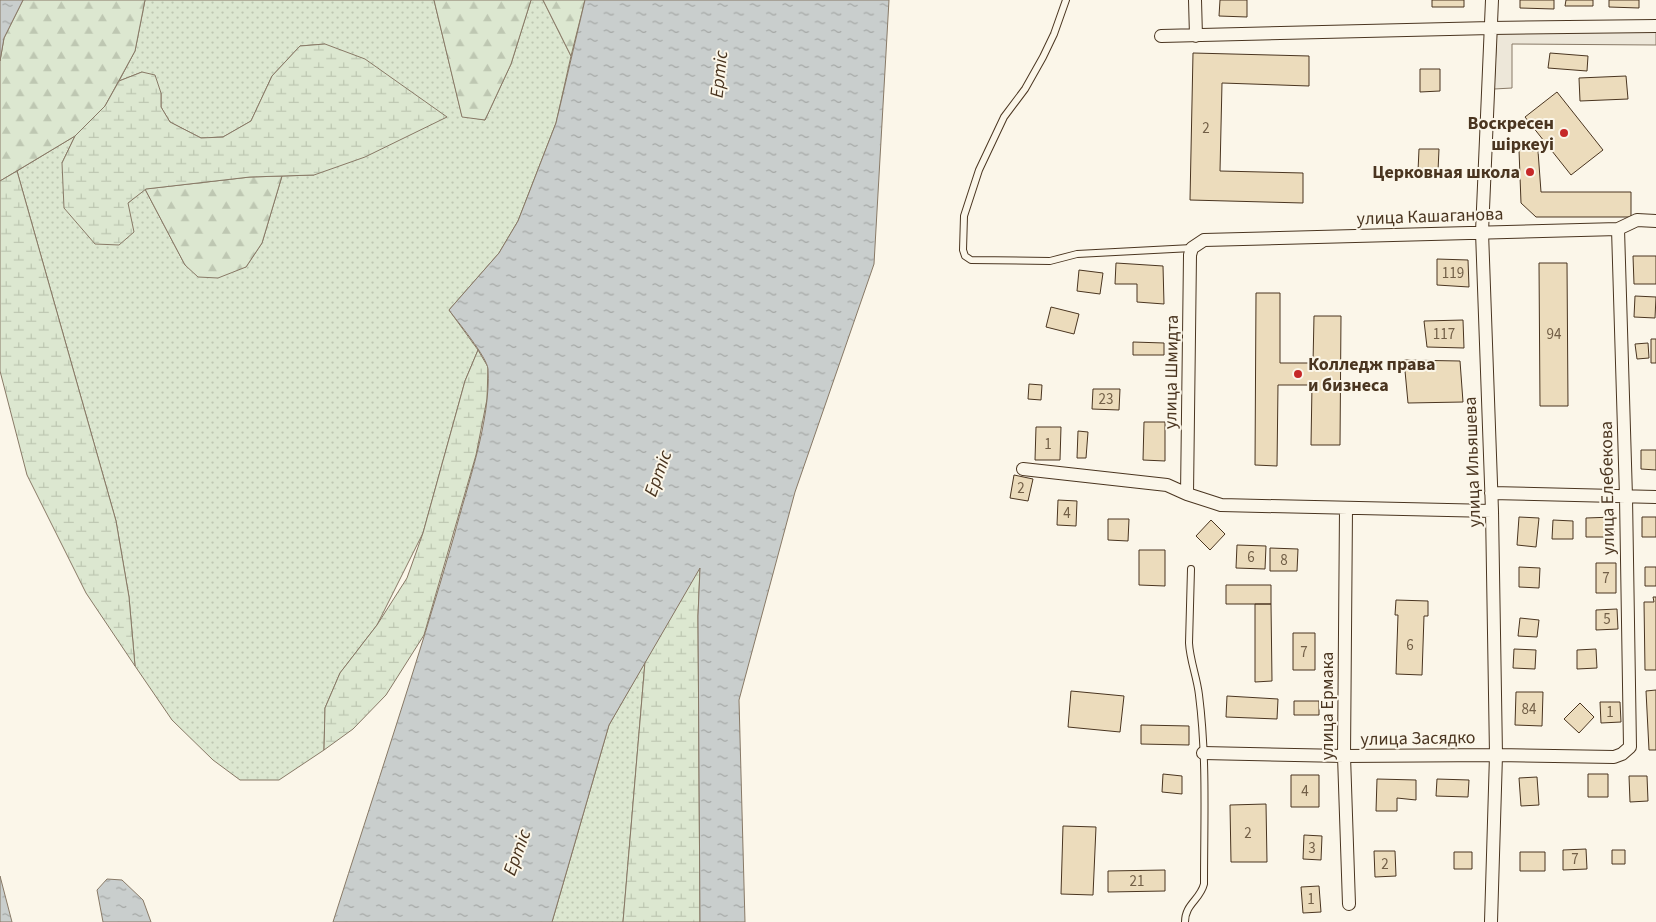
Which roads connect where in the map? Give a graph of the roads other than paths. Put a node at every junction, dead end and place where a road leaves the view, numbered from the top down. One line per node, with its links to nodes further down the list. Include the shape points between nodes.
1 (1066, 0): 11 (lane, via 1043,57 1004,117 979,170 964,216 965,256 971,260 1050,261 1077,254)
2 (1195, 0): 7 (street)
3 (1492, 0): 5 (street, улица Ильяшева)
4 (1656, 26): 5 (street)
5 (1491, 28): 7 (street); 10 (street, улица Ильяшева)
6 (1160, 36): 7 (street)
7 (1196, 36)
8 (1656, 221): 9 (street, улица Кашаганова, via 1637,220)
9 (1618, 229): 10 (street, улица Кашаганова); 15 (street, улица Елебекова)
10 (1482, 232): 11 (street, улица Кашаганова, via 1204,240); 13 (street, улица Ильяшева)
11 (1192, 248): 14 (street, улица Шмидта)
12 (1023, 469): 14 (street, via 1167,485)
13 (1491, 493): 15 (street); 18 (street, улица Ильяшева)
14 (1187, 494): 17 (street, via 1221,504)
15 (1626, 496): 16 (street); 20 (street, улица Елебекова)
16 (1656, 497)
17 (1346, 509): 18 (street); 23 (street, улица Ермака)
18 (1492, 511): 22 (street, улица Ильяшева)
19 (1191, 569): 21 (lane, via 1190,654 1199,694)
20 (1630, 747): 22 (street, улица Засядко, via 1614,757)
21 (1203, 753): 23 (street, улица Засядко); 25 (lane, via 1204,884 1187,910)
22 (1496, 755): 23 (street, улица Засядко); 26 (street, улица Ильяшева)
23 (1344, 756): 24 (street, улица Ермака)
24 (1349, 904)
25 (1185, 922)
26 (1491, 922)

